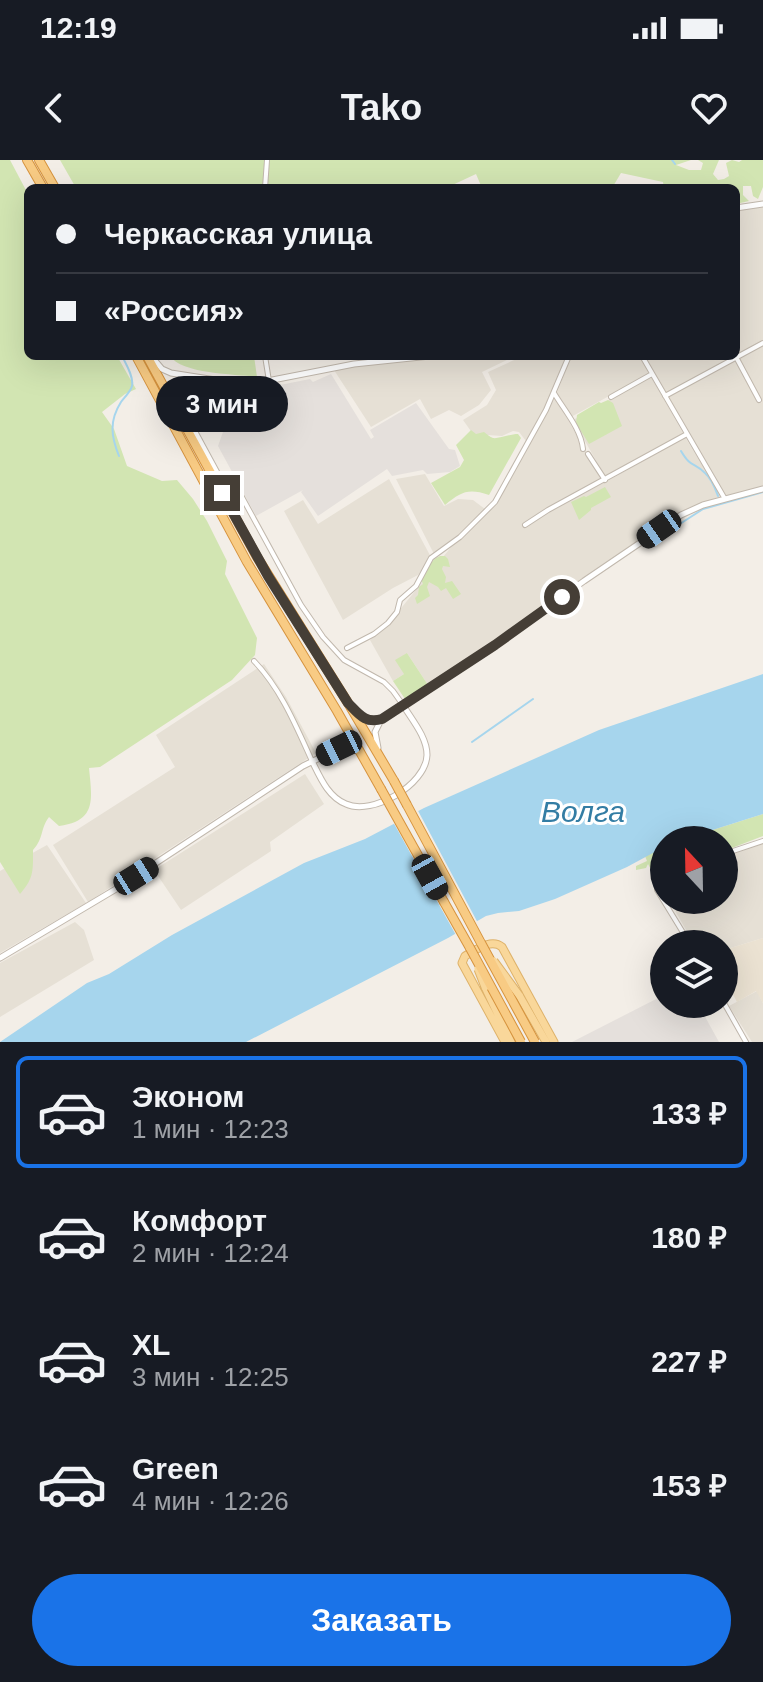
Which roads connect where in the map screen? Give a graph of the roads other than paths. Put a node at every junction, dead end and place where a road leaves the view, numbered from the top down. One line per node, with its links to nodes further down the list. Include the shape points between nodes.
1 (27, 160): 4 (highway)
2 (39, 160): 5 (highway)
3 (267, 160): 6 (street)
4 (41, 184)
5 (53, 184)
6 (265, 184)
7 (763, 204): 8 (street)
8 (740, 207)
9 (763, 343): 10 (street)
10 (740, 354)
11 (138, 360): 40 (highway, via 247,562)
12 (151, 360): 33 (highway)
13 (153, 360): 21 (street, via 166,371)
14 (266, 360): 22 (street)
15 (392, 360): 22 (street)
16 (567, 360): 23 (street)
17 (644, 360): 20 (street)
18 (728, 360): 24 (street)
19 (733, 360): 26 (street)
20 (652, 374): 24 (street); 25 (street)
21 (199, 378): 22 (street); 31 (street, via 182,383 177,398)
22 (270, 382)
23 (554, 393): 28 (street); 36 (street, via 495,502 431,558 388,623)
24 (665, 396): 27 (street)
25 (611, 397)
26 (759, 400)
27 (687, 434): 30 (street); 34 (street)
28 (583, 449)
29 (588, 454): 30 (street)
30 (605, 480): 35 (street)
31 (222, 482): 33 (street); 39 (street, via 231,477 301,605 334,651 384,682)
32 (763, 489): 34 (street)
33 (222, 493): 38 (highway)
34 (725, 499): 39 (street, via 659,529)
35 (525, 525)
36 (347, 648)
37 (254, 661): 43 (street, via 281,697)
38 (348, 703): 41 (street, via 366,720); 44 (highway)
39 (403, 705): 41 (street); 43 (street, via 427,755 419,777 401,791 368,806 350,806 330,793)
40 (337, 711): 42 (street, via 346,733); 45 (highway)
41 (384, 717): 44 (street, via 375,737)
42 (339, 748): 43 (street); 45 (street, via 356,750)
43 (312, 761): 50 (street)
44 (389, 772): 48 (highway, bridge)
45 (375, 778): 49 (highway, bridge)
46 (763, 841): 47 (street)
47 (738, 849)
48 (481, 943): 54 (highway, bridge); 55 (main road, bridge)
49 (470, 948): 52 (main road, bridge); 53 (highway, bridge)
50 (0, 958)
51 (732, 1018): 57 (street)
52 (508, 1042): 56 (main road, via 462,963 465,956 493,943 502,947)
53 (521, 1042)
54 (535, 1042)
55 (546, 1042)
56 (554, 1042)
57 (746, 1042)

